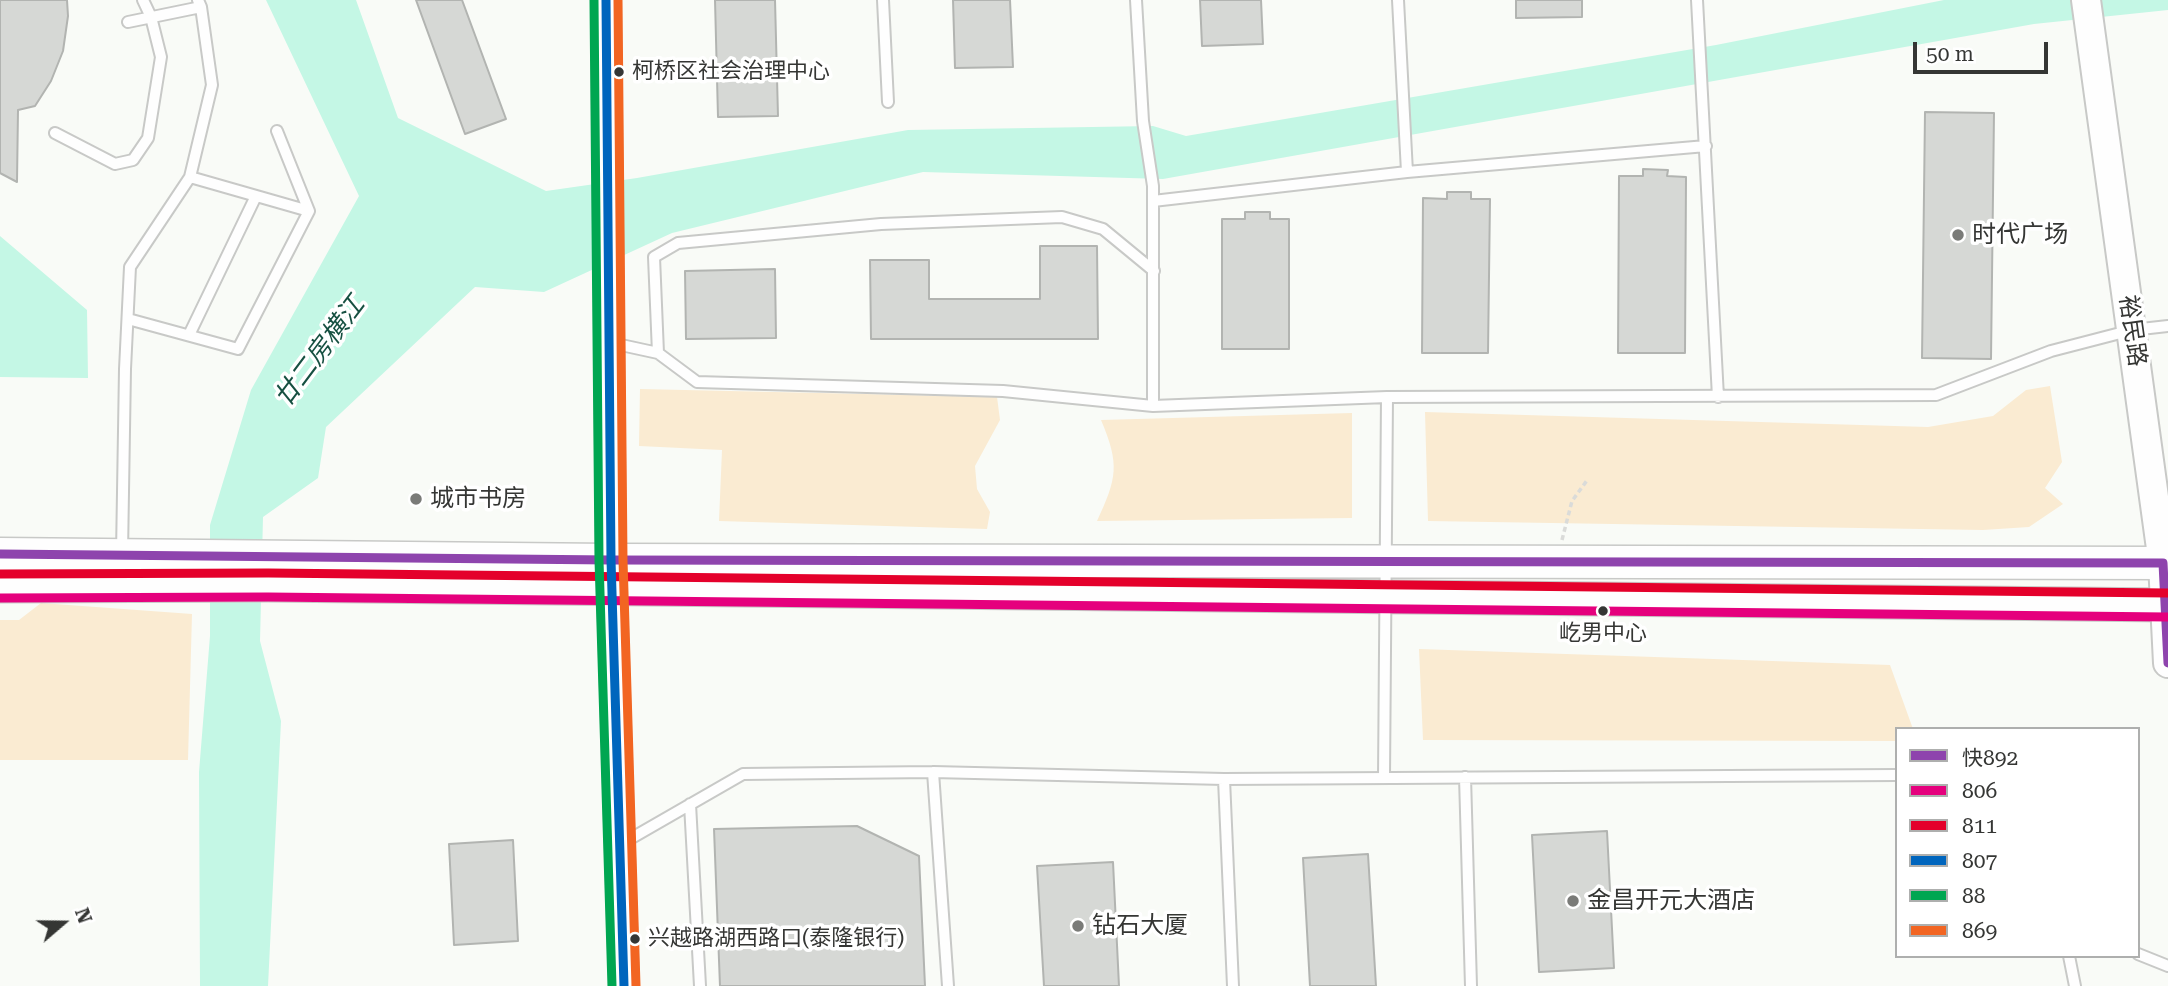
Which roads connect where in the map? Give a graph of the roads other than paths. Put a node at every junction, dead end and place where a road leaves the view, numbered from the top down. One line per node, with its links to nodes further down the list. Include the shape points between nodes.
1 (143, 0): 9 (lane)
2 (606, 0): 25 (street)
3 (883, 0): 11 (lane)
4 (1136, 0): 18 (lane)
5 (1398, 0): 15 (lane)
6 (1697, 0): 14 (lane)
7 (2087, 0): 23 (street, 裕民路)
8 (200, 3): 9 (lane); 16 (lane, via 212,85)
9 (151, 17): 10 (lane); 13 (lane, via 161,57 148,138 133,160 115,164)
10 (128, 22)
11 (888, 102)
12 (277, 131): 19 (lane)
13 (55, 133)
14 (1706, 146): 15 (lane); 28 (lane)
15 (1407, 172): 18 (lane)
16 (190, 177): 17 (lane); 21 (lane, via 130,267)
17 (256, 196): 19 (lane); 24 (lane)
18 (1153, 201): 20 (lane)
19 (309, 211): 24 (lane, via 238,349)
20 (1153, 271): 26 (lane, via 1103,229 1062,217 881,224 678,243 654,257); 29 (lane)
21 (128, 319): 24 (lane); 31 (lane)
22 (2168, 326): 23 (lane)
23 (2132, 330): 28 (lane, via 2051,351 1936,395); 33 (street, 裕民路)
24 (189, 335)
25 (609, 342): 26 (lane); 35 (street)
26 (658, 353): 29 (lane, via 698,382 1003,391)
27 (1387, 397): 28 (lane); 29 (lane); 32 (lane)
28 (1718, 397)
29 (1153, 406)
30 (0, 554): 31 (main road)
31 (122, 555): 34 (main road)
32 (1384, 562): 33 (main road); 35 (main road); 37 (lane)
33 (2166, 563): 38 (street, 裕民路)
34 (198, 570): 35 (main road); 36 (main road)
35 (611, 575): 37 (main road); 46 (street)
36 (0, 586)
37 (1384, 597): 38 (main road); 42 (lane)
38 (2167, 605): 39 (street, 裕民路)
39 (2168, 663)
40 (933, 772): 44 (lane); 45 (lane, via 743,774); 52 (lane)
41 (1895, 775): 43 (lane)
42 (1384, 777): 43 (lane); 44 (lane)
43 (1465, 777): 54 (lane)
44 (1224, 779): 53 (lane)
45 (690, 804): 46 (lane); 51 (lane)
46 (620, 845): 50 (street)
47 (2140, 955): 49 (lane)
48 (2069, 958): 55 (lane)
49 (2168, 965)
50 (624, 986)
51 (700, 986)
52 (948, 986)
53 (1233, 986)
54 (1471, 986)
55 (2075, 986)

